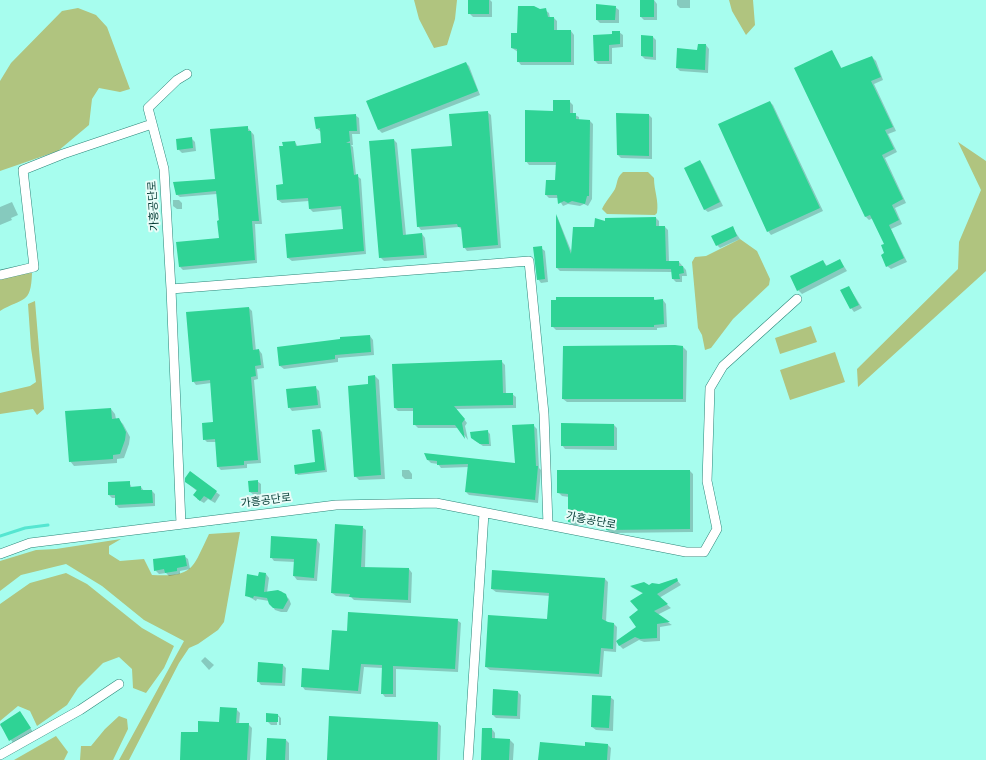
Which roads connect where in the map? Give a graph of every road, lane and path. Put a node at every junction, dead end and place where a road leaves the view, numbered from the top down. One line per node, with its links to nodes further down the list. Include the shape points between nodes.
1 (187, 74): 2 (street, 가흥공단로, via 177,80 148,108)
2 (152, 124): 3 (street, via 23,170 34,267); 4 (street, 가흥공단로, via 164,169)
3 (0, 275)
4 (171, 289): 7 (street, 가흥공단로); 8 (street, via 529,261 544,414)
5 (797, 299): 8 (street, 가흥공단로, via 723,366 710,388 707,481 718,529 704,552 686,552)
6 (484, 513): 7 (street, 가흥공단로, via 436,503 336,505); 8 (street, 가흥공단로); 12 (street)
7 (181, 524): 9 (street, 가흥공단로, via 30,543)
8 (548, 525)
9 (0, 554)
10 (119, 684): 11 (street, via 80,710)
11 (0, 755)
12 (468, 760)

